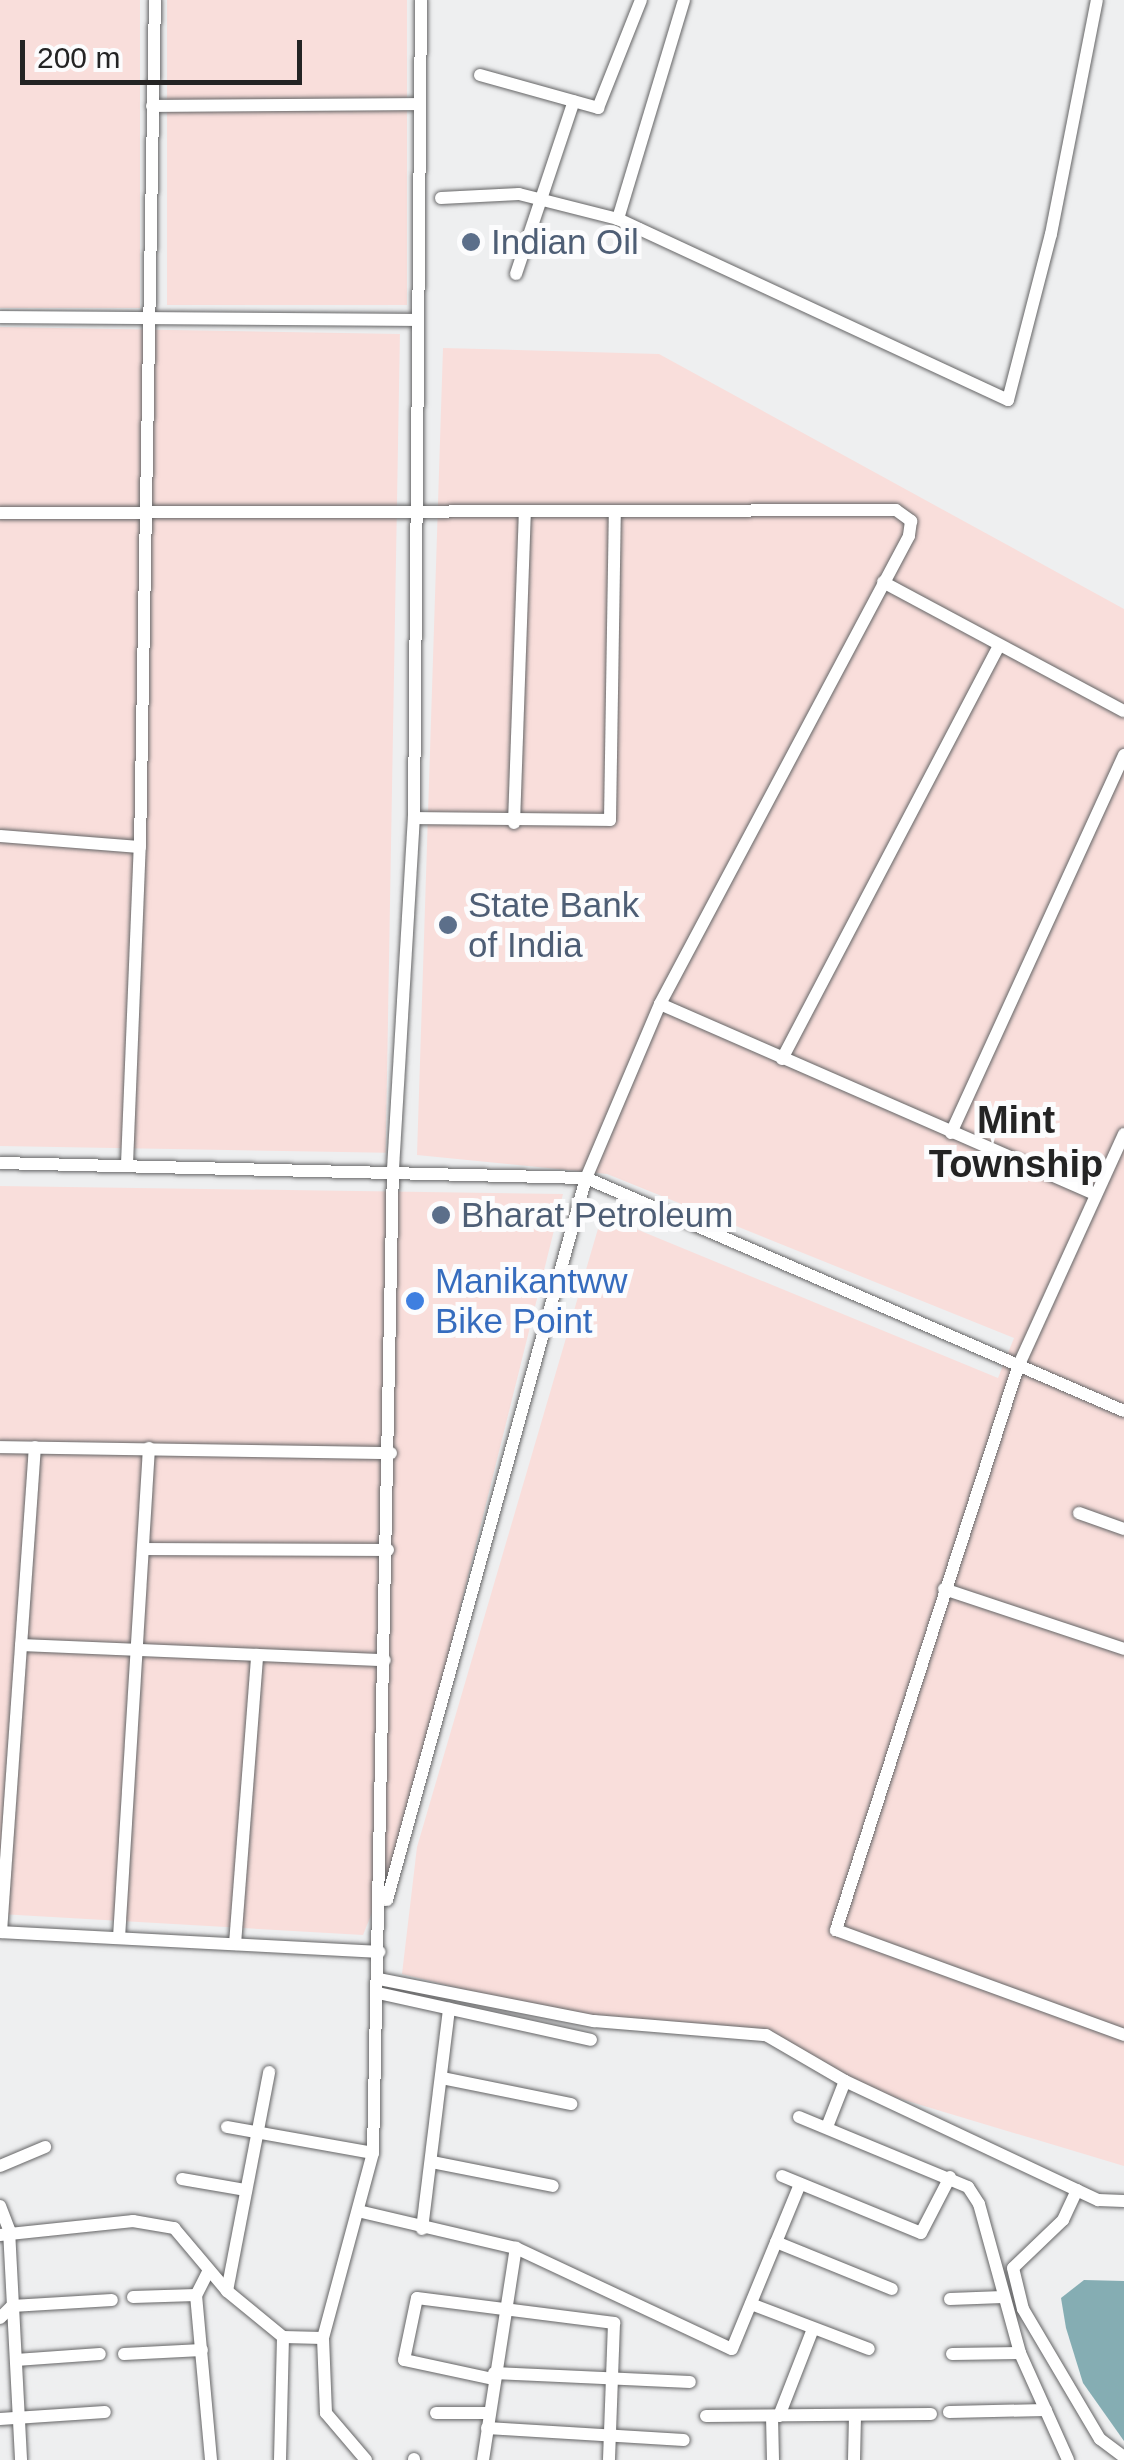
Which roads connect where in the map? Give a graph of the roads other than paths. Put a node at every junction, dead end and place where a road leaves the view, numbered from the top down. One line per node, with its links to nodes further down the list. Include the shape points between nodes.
1 (156, 0): 9 (street)
2 (421, 0): 8 (street)
3 (641, 0): 7 (street, via 598,108)
4 (684, 0): 12 (street)
5 (1097, 0): 12 (street, via 1051,234 1008,400)
6 (480, 75): 7 (street)
7 (574, 101): 11 (street)
8 (420, 104): 9 (street); 16 (street)
9 (152, 106): 15 (street)
10 (441, 198): 11 (street, via 519,194)
11 (542, 200): 12 (street); 13 (street)
12 (618, 219)
13 (516, 274)
14 (0, 317): 15 (street)
15 (145, 318): 16 (street); 21 (street)
16 (417, 320): 17 (street)
17 (413, 512): 18 (street); 21 (street); 26 (street)
18 (525, 512): 19 (street); 27 (street)
19 (614, 512): 22 (street, via 896,510 912,528); 27 (street, via 610,820)
20 (0, 513): 21 (street)
21 (143, 513): 29 (street)
22 (884, 582): 23 (street); 30 (street)
23 (999, 646): 24 (street); 31 (street)
24 (1124, 710)
25 (1124, 755): 32 (street)
26 (414, 818): 27 (street); 36 (street)
27 (514, 823)
28 (0, 836): 29 (street)
29 (140, 847): 35 (street)
30 (660, 1004): 31 (street); 37 (street)
31 (782, 1059): 32 (street)
32 (951, 1134): 38 (street)
33 (1124, 1134): 38 (street)
34 (0, 1163): 35 (street)
35 (126, 1164): 36 (street)
36 (393, 1169): 37 (street); 44 (street)
37 (586, 1178): 39 (street); 55 (street)
38 (1094, 1194): 39 (street)
39 (1018, 1368): 40 (street); 49 (street)
40 (1124, 1411)
41 (0, 1446): 42 (street)
42 (34, 1447): 43 (street); 50 (street)
43 (149, 1448): 44 (street); 47 (street)
44 (391, 1452): 48 (street)
45 (1079, 1514): 46 (street)
46 (1124, 1529)
47 (142, 1548): 48 (street); 52 (street)
48 (388, 1550): 54 (street)
49 (944, 1589): 51 (street); 62 (street, via 836,1930)
50 (21, 1646): 52 (street); 56 (street)
51 (1124, 1649)
52 (136, 1650): 53 (street); 57 (street)
53 (257, 1655): 54 (street); 58 (street)
54 (386, 1660): 55 (street)
55 (382, 1916): 59 (street)
56 (0, 1932): 57 (street)
57 (118, 1938): 58 (street)
58 (235, 1944): 59 (street)
59 (378, 1952): 60 (street)
60 (379, 1986): 61 (street); 66 (street, via 594,2020 766,2035); 73 (street)
61 (450, 2009): 63 (street); 65 (street)
62 (1124, 2035)
63 (591, 2040)
64 (269, 2072): 71 (street)
65 (442, 2078): 67 (street); 74 (street)
66 (845, 2081): 69 (street); 82 (street)
67 (570, 2104)
68 (799, 2116): 69 (street)
69 (827, 2126): 77 (street)
70 (227, 2127): 71 (street)
71 (258, 2132): 73 (street); 81 (street)
72 (45, 2147): 75 (street)
73 (373, 2154): 85 (street)
74 (432, 2162): 80 (street); 86 (street)
75 (0, 2166)
76 (782, 2176): 79 (street)
77 (950, 2177): 79 (street, via 921,2232); 93 (street, via 968,2186 979,2204)
78 (182, 2179): 81 (street)
79 (800, 2184): 88 (street)
80 (553, 2186)
81 (246, 2190): 90 (street)
82 (1077, 2190): 83 (street); 128 (street, via 1063,2220 1013,2268 1023,2308 1100,2439)
83 (1124, 2201)
84 (0, 2206): 87 (street)
85 (358, 2211): 86 (street); 103 (street)
86 (422, 2229): 89 (street)
87 (4, 2233): 90 (street, via 133,2221 174,2228); 98 (street)
88 (776, 2242): 91 (street); 97 (street)
89 (516, 2248): 97 (street, via 732,2349); 99 (street)
90 (218, 2280): 92 (street); 102 (street); 104 (street, via 204,2297)
91 (892, 2289)
92 (196, 2295): 94 (street); 104 (street)
93 (1003, 2297): 95 (street); 106 (street)
94 (133, 2298)
95 (950, 2299)
96 (112, 2300): 98 (street)
97 (751, 2304): 101 (street)
98 (12, 2306): 100 (street); 110 (street)
99 (504, 2312): 111 (street); 111 (street, via 418,2298 404,2358); 112 (street, via 614,2323)
100 (0, 2318)
101 (813, 2329): 105 (street); 122 (street)
102 (282, 2337): 103 (street); 131 (street)
103 (323, 2338): 132 (street, via 326,2413)
104 (202, 2346): 108 (street); 130 (street)
105 (869, 2349)
106 (1020, 2353): 109 (street); 114 (street)
107 (100, 2354): 110 (street)
108 (124, 2354)
109 (952, 2354)
110 (16, 2360): 123 (street)
111 (493, 2376): 112 (street); 118 (street)
112 (614, 2377): 113 (street); 126 (street)
113 (690, 2382)
114 (1046, 2410): 116 (street); 137 (street)
115 (105, 2412): 123 (street)
116 (949, 2412)
117 (436, 2413): 118 (street)
118 (488, 2413): 125 (street)
119 (931, 2414): 120 (street)
120 (855, 2415): 122 (street); 136 (street)
121 (706, 2416): 122 (street)
122 (776, 2416): 135 (street)
123 (18, 2418): 124 (street); 129 (street)
124 (0, 2419)
125 (487, 2428): 126 (street); 133 (street)
126 (611, 2434): 127 (street); 134 (street)
127 (684, 2440)
128 (1124, 2457)
129 (22, 2460)
130 (211, 2460)
131 (280, 2460)
132 (366, 2460)
133 (483, 2460)
134 (609, 2460)
135 (772, 2460)
136 (854, 2460)
137 (1068, 2460)

